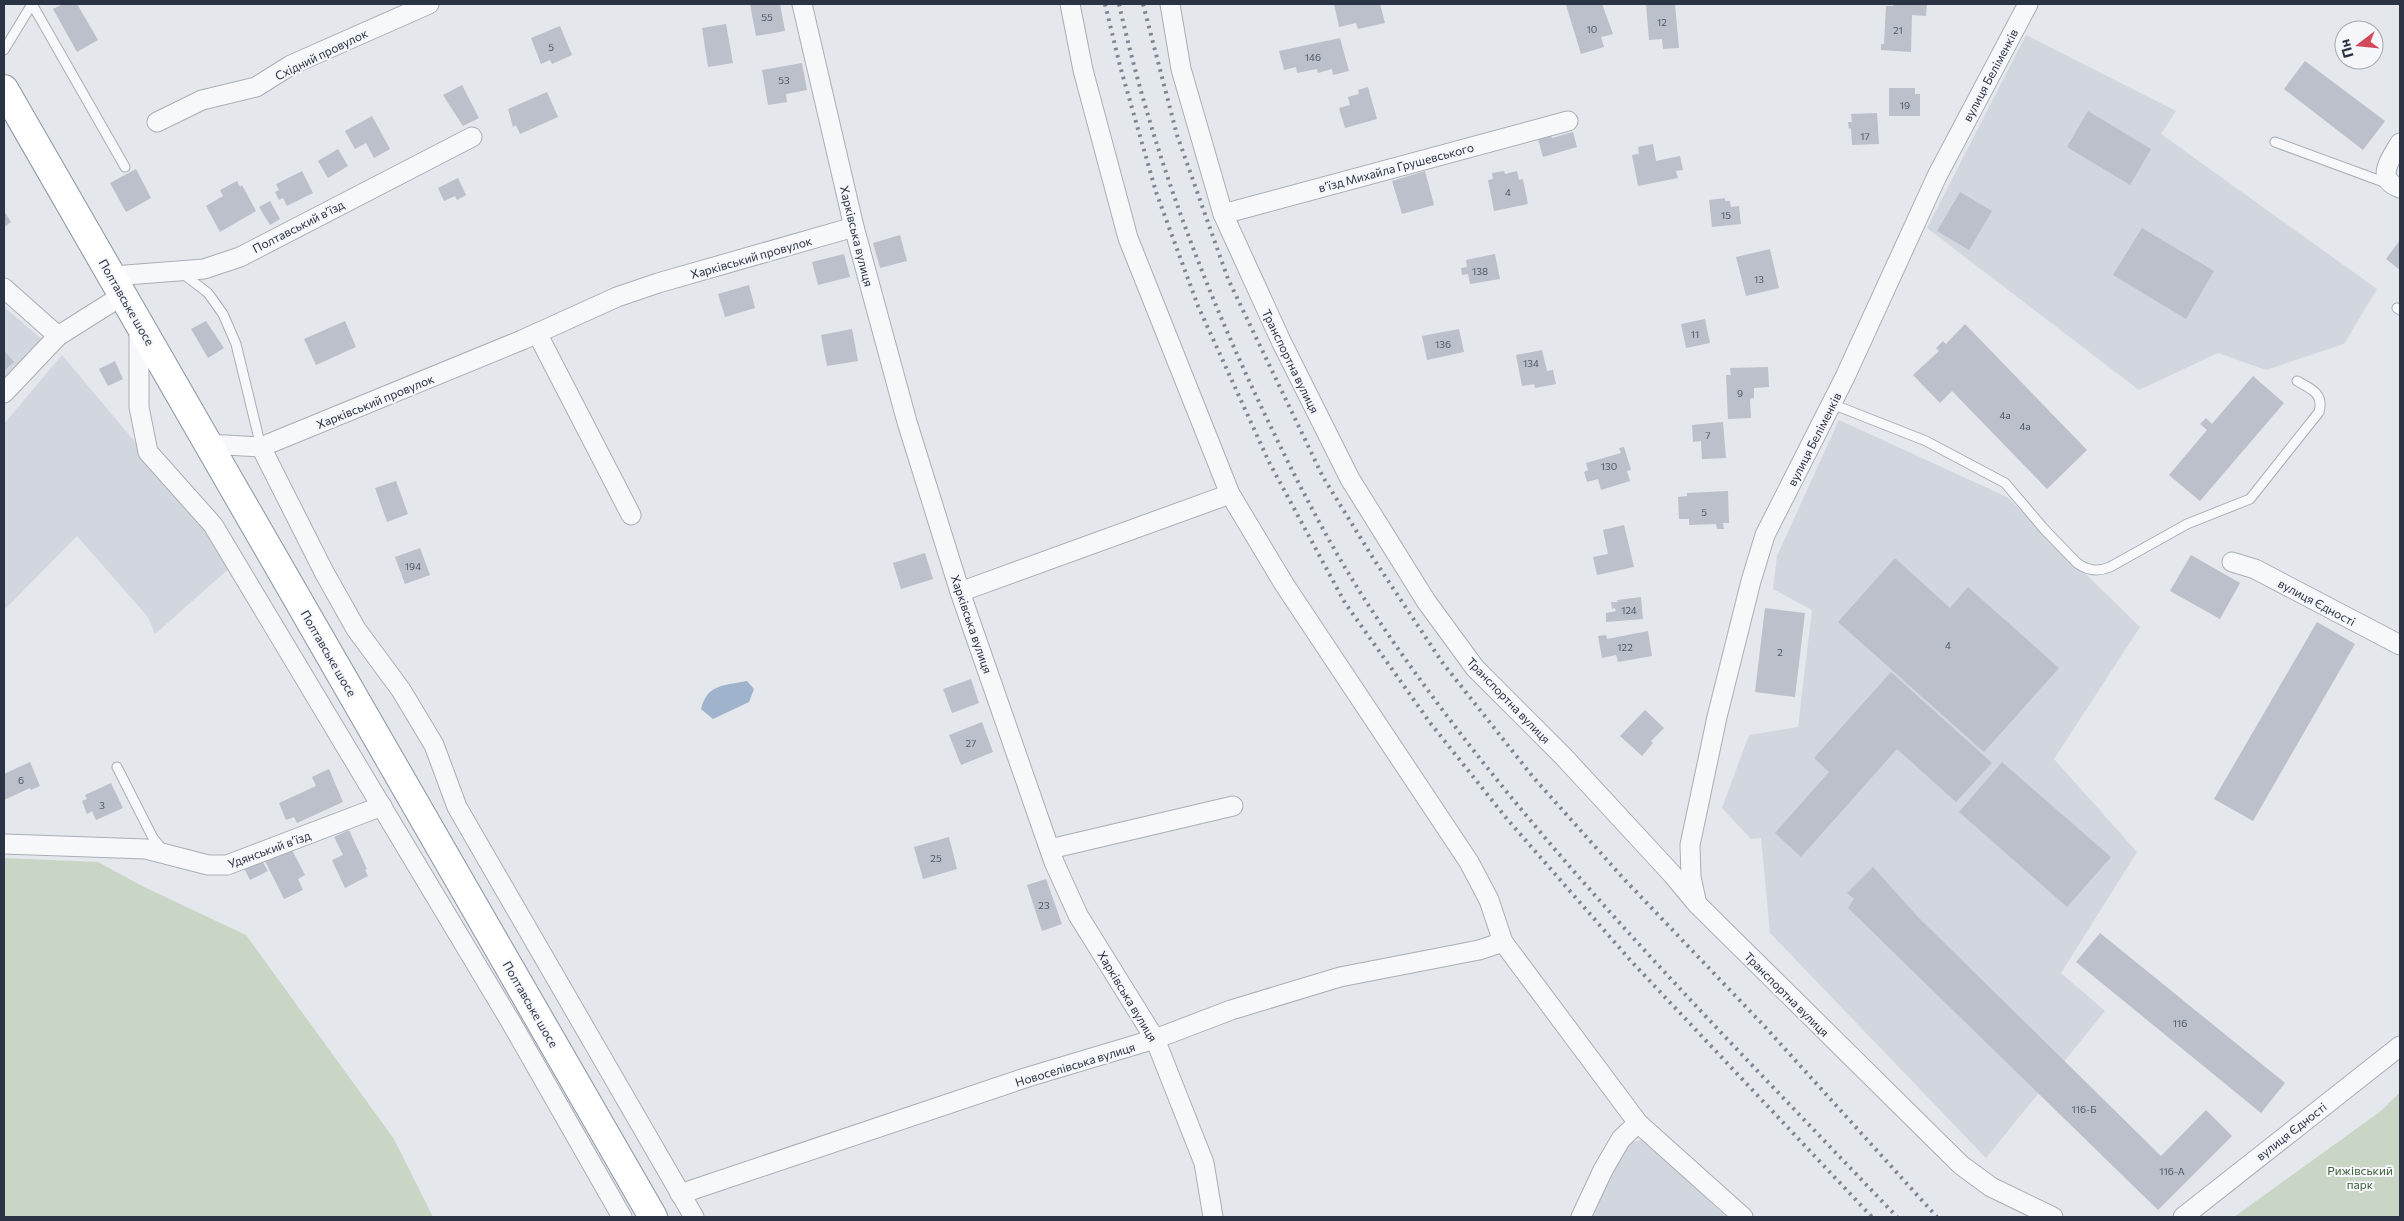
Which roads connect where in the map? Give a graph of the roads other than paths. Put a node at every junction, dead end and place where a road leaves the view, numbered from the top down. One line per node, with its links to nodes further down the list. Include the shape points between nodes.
1 (32, 4): 7 (lane); 14 (lane)
2 (429, 4): 10 (street, Східний провулок, via 291,65 256,87 202,100)
3 (802, 4): 17 (street, Харківська вулиця)
4 (1070, 4): 29 (street, via 1083,70 1128,238)
5 (1170, 4): 16 (street, Транспортна вулиця, via 1181,69)
6 (2028, 4): 26 (street, вулиця Беліменків, via 1937,176)
7 (4, 50)
8 (10, 105): 19 (highway, Полтавське шосе)
9 (1568, 121): 16 (street, в’їзд Михайла Грушевського)
10 (157, 122)
11 (472, 137): 18 (street, Полтавський в’їзд, via 240,257 204,268)
12 (2275, 142): 15 (lane)
13 (2400, 143): 15 (street, via 2386,167 2387,177)
14 (125, 167)
15 (2396, 187)
16 (1223, 214): 40 (street, Транспортна вулиця, via 1280,341 1350,479 1426,601 1475,668 1563,756)
17 (854, 227): 22 (street, Харківський провулок, via 658,283 617,297); 32 (street, Харківська вулиця, via 907,422)
18 (178, 270): 19 (street, Полтавський в’їзд); 28 (lane, via 208,293 222,314 236,344)
19 (118, 286): 21 (highway, Полтавське шосе); 23 (street)
20 (4, 288): 23 (street)
21 (139, 324): 27 (highway, Полтавське шосе); 35 (street, via 139,407 148,452 214,525)
22 (538, 333): 28 (street, Харківський провулок); 30 (street)
23 (58, 336): 25 (street)
24 (2297, 381): 26 (lane, via 2319,395 2322,402 2319,412 2250,499 2188,524 2110,567 2097,570 2077,563 2005,483 1926,441)
25 (4, 393)
26 (1832, 404): 40 (street, вулиця Беліменків, via 1765,535 1751,581 1690,845 1691,877)
27 (208, 444): 28 (street, Харківський провулок); 47 (highway, Полтавське шосе)
28 (262, 447): 45 (street, via 351,621 401,690 434,745 457,807)
29 (1230, 494): 32 (street); 41 (street, via 1284,584 1469,862 1488,900)
30 (631, 515)
31 (2232, 562): 33 (street, вулиця Єдності, via 2255,569)
32 (960, 592): 38 (street, Харківська вулиця)
33 (2400, 645)
34 (117, 767): 39 (lane, via 153,838)
35 (382, 806): 39 (street, Удянський в’їзд, via 227,865 208,865); 46 (street)
36 (1233, 806): 38 (street)
37 (4, 844): 39 (street, Удянський в’їзд, via 109,846)
38 (1050, 849): 42 (street, Харківська вулиця, via 1078,915)
39 (166, 854)
40 (1697, 904): 52 (street, Транспортна вулиця, via 1961,1165 1991,1187)
41 (1503, 942): 42 (street, Новоселівська вулиця, via 1479,950 1340,977 1231,1010); 44 (street)
42 (1155, 1039): 45 (street, Новоселівська вулиця, via 1028,1077); 49 (street, Харківська вулиця, via 1204,1163)
43 (2400, 1046): 53 (street, вулиця Єдності)
44 (1638, 1123): 50 (street, via 1621,1139); 51 (street)
45 (680, 1194): 48 (street)
46 (622, 1217)
47 (654, 1217)
48 (694, 1217)
49 (1213, 1217)
50 (1581, 1217)
51 (1742, 1217)
52 (2052, 1217)
53 (2183, 1217)

